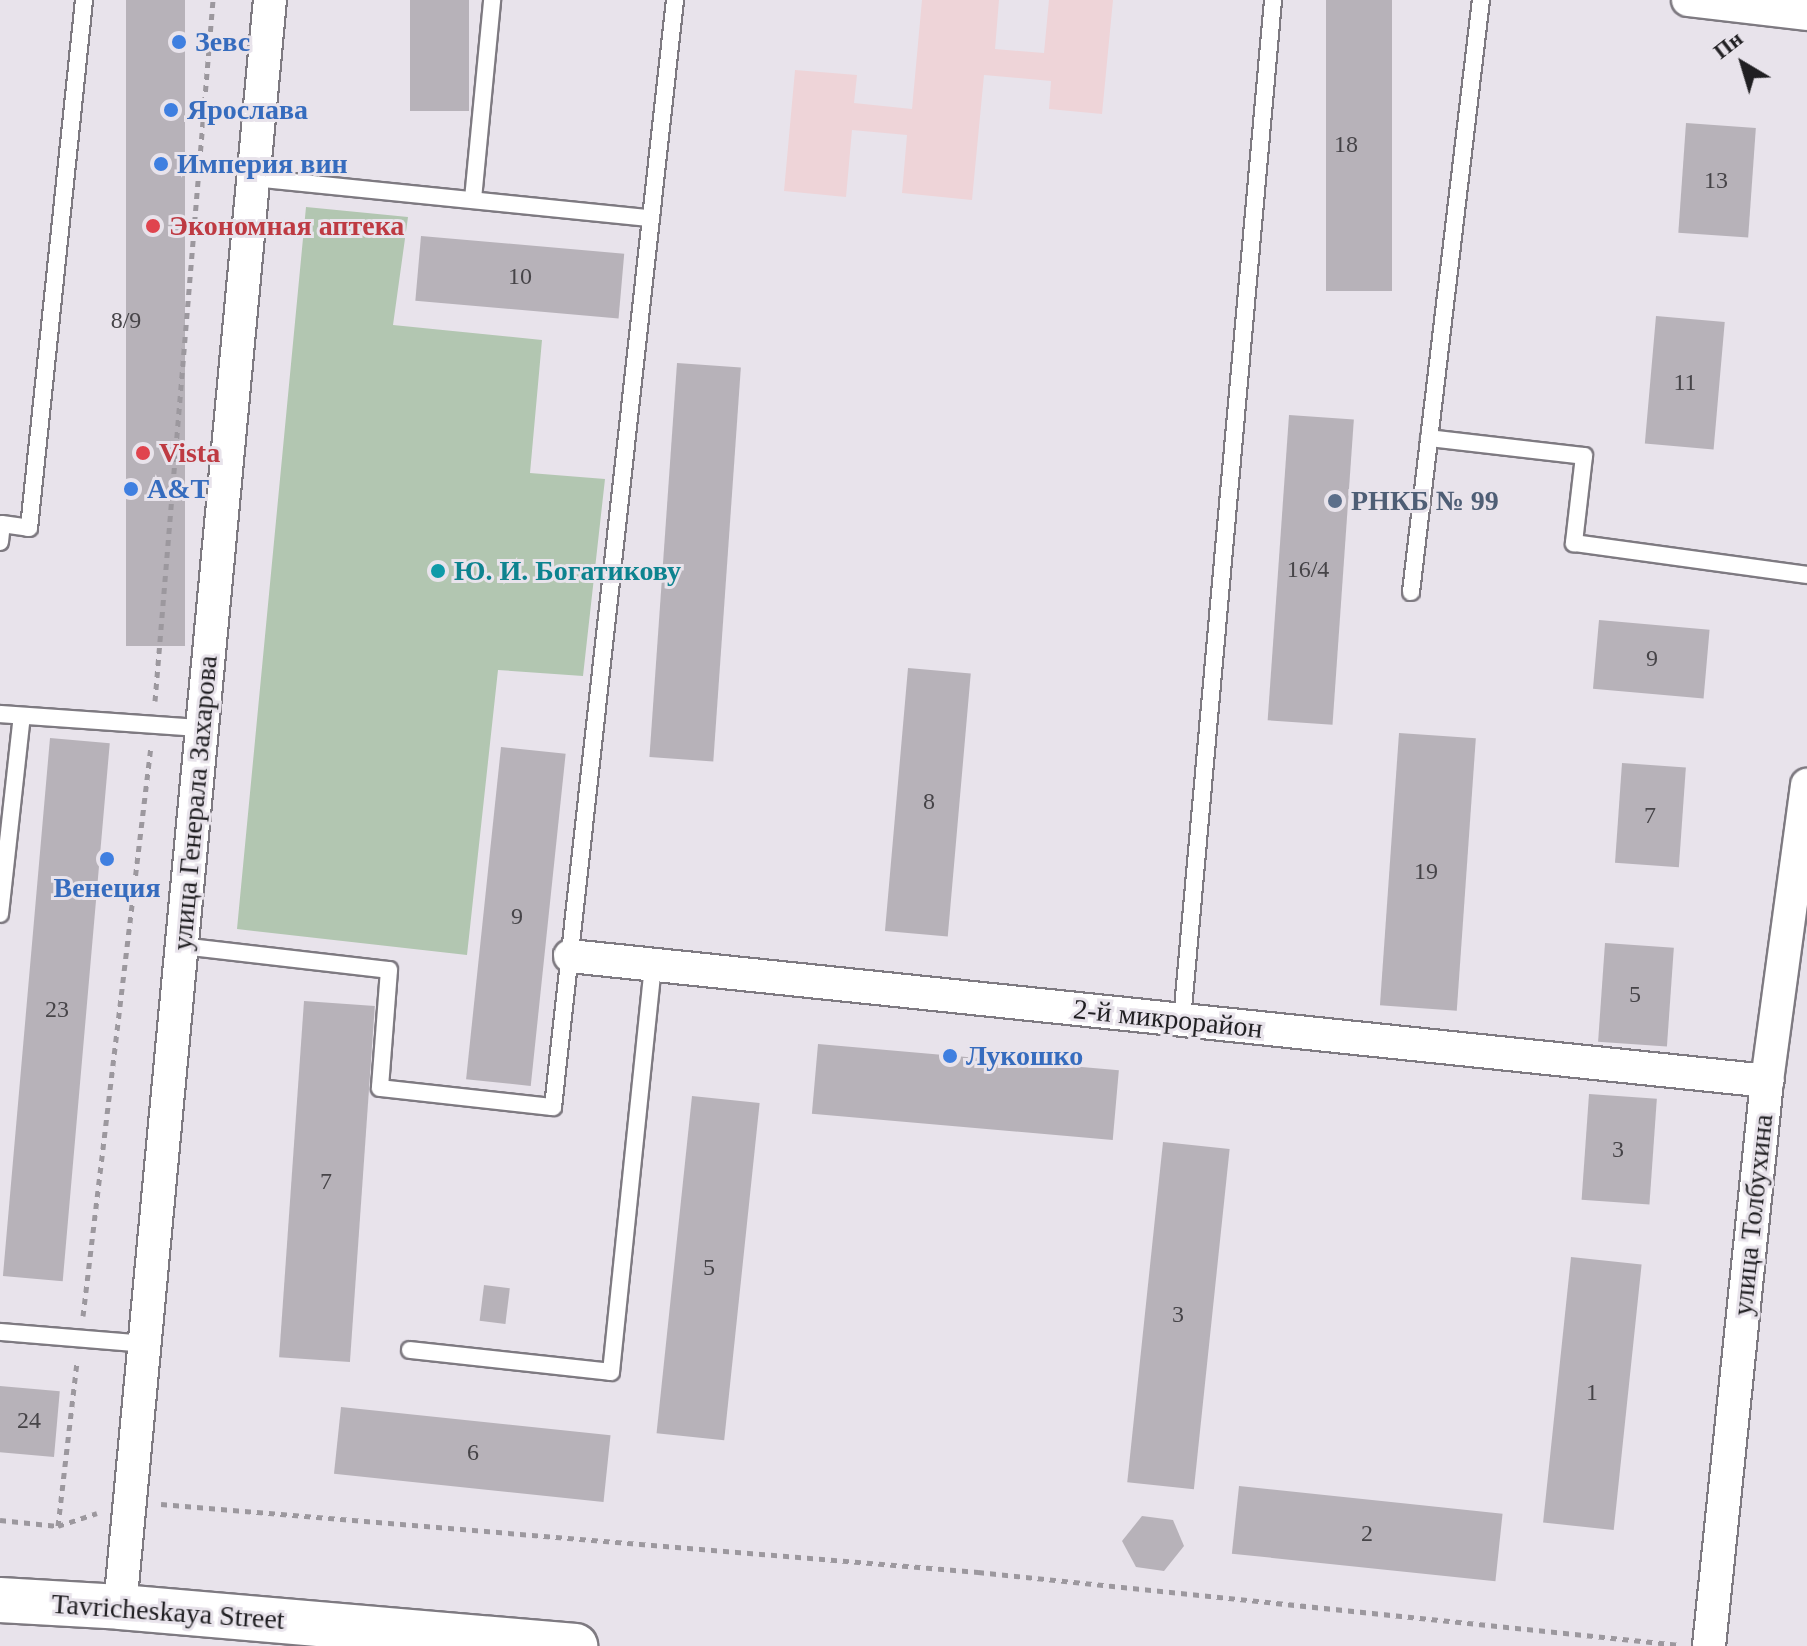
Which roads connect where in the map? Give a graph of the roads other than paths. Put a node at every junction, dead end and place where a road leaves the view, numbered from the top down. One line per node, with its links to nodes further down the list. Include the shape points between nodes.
1 (84, 0): 13 (lane, via 29,528)
2 (270, 0): 9 (street, улица Генерала Захарова)
3 (492, 0): 10 (lane)
4 (675, 0): 11 (lane)
5 (1273, 0): 25 (lane)
6 (1481, 0): 12 (lane)
7 (1688, 0): 8 (street)
8 (1807, 14)
9 (254, 178): 10 (lane); 19 (street, улица Генерала Захарова)
10 (473, 199): 11 (lane)
11 (651, 218): 23 (lane)
12 (1429, 438): 15 (lane, via 1584,456 1574,543); 16 (lane)
13 (1, 524): 14 (lane)
14 (0, 542)
15 (1807, 575)
16 (1411, 592)
17 (0, 714): 18 (lane)
18 (22, 716): 19 (lane); 21 (lane)
19 (202, 728): 22 (street, улица Генерала Захарова)
20 (1807, 785): 26 (street, улица Толбухина)
21 (0, 914)
22 (182, 946): 23 (lane, via 389,970 380,1088 553,1107); 28 (street, улица Генерала Захарова)
23 (570, 956): 24 (street, 2-й микрорайон)
24 (653, 965): 25 (street, 2-й микрорайон); 29 (lane, via 611,1372)
25 (1182, 1020): 26 (street, 2-й микрорайон)
26 (1767, 1081): 33 (street, улица Толбухина)
27 (0, 1332): 28 (lane)
28 (145, 1344): 31 (street, улица Генерала Захарова)
29 (410, 1350)
30 (0, 1600): 31 (highway, Tavricheskaya Street)
31 (120, 1607): 32 (highway, Tavricheskaya Street)
32 (575, 1646)
33 (1709, 1646)

